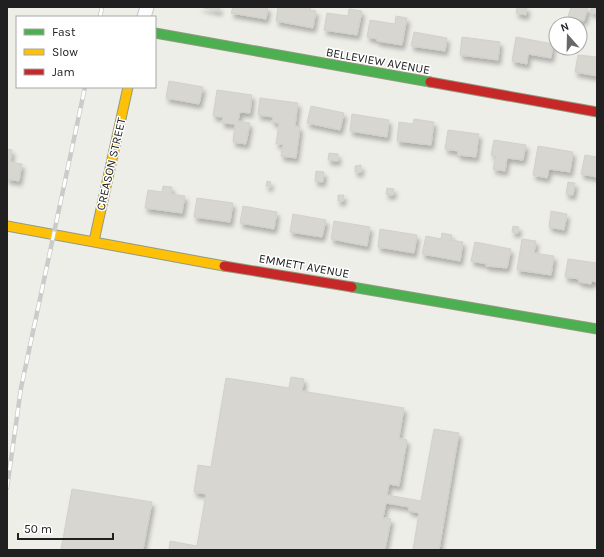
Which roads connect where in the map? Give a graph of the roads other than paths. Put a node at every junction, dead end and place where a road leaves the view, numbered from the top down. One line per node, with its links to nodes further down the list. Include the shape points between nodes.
1 (156, 32): 3 (street, BELLEVIEW AVENUE)
2 (128, 88): 5 (street, CREASON STREET)
3 (597, 112)
4 (7, 226): 5 (street, EMMETT AVENUE)
5 (94, 241): 6 (street, EMMETT AVENUE, via 121,248)
6 (597, 329)

